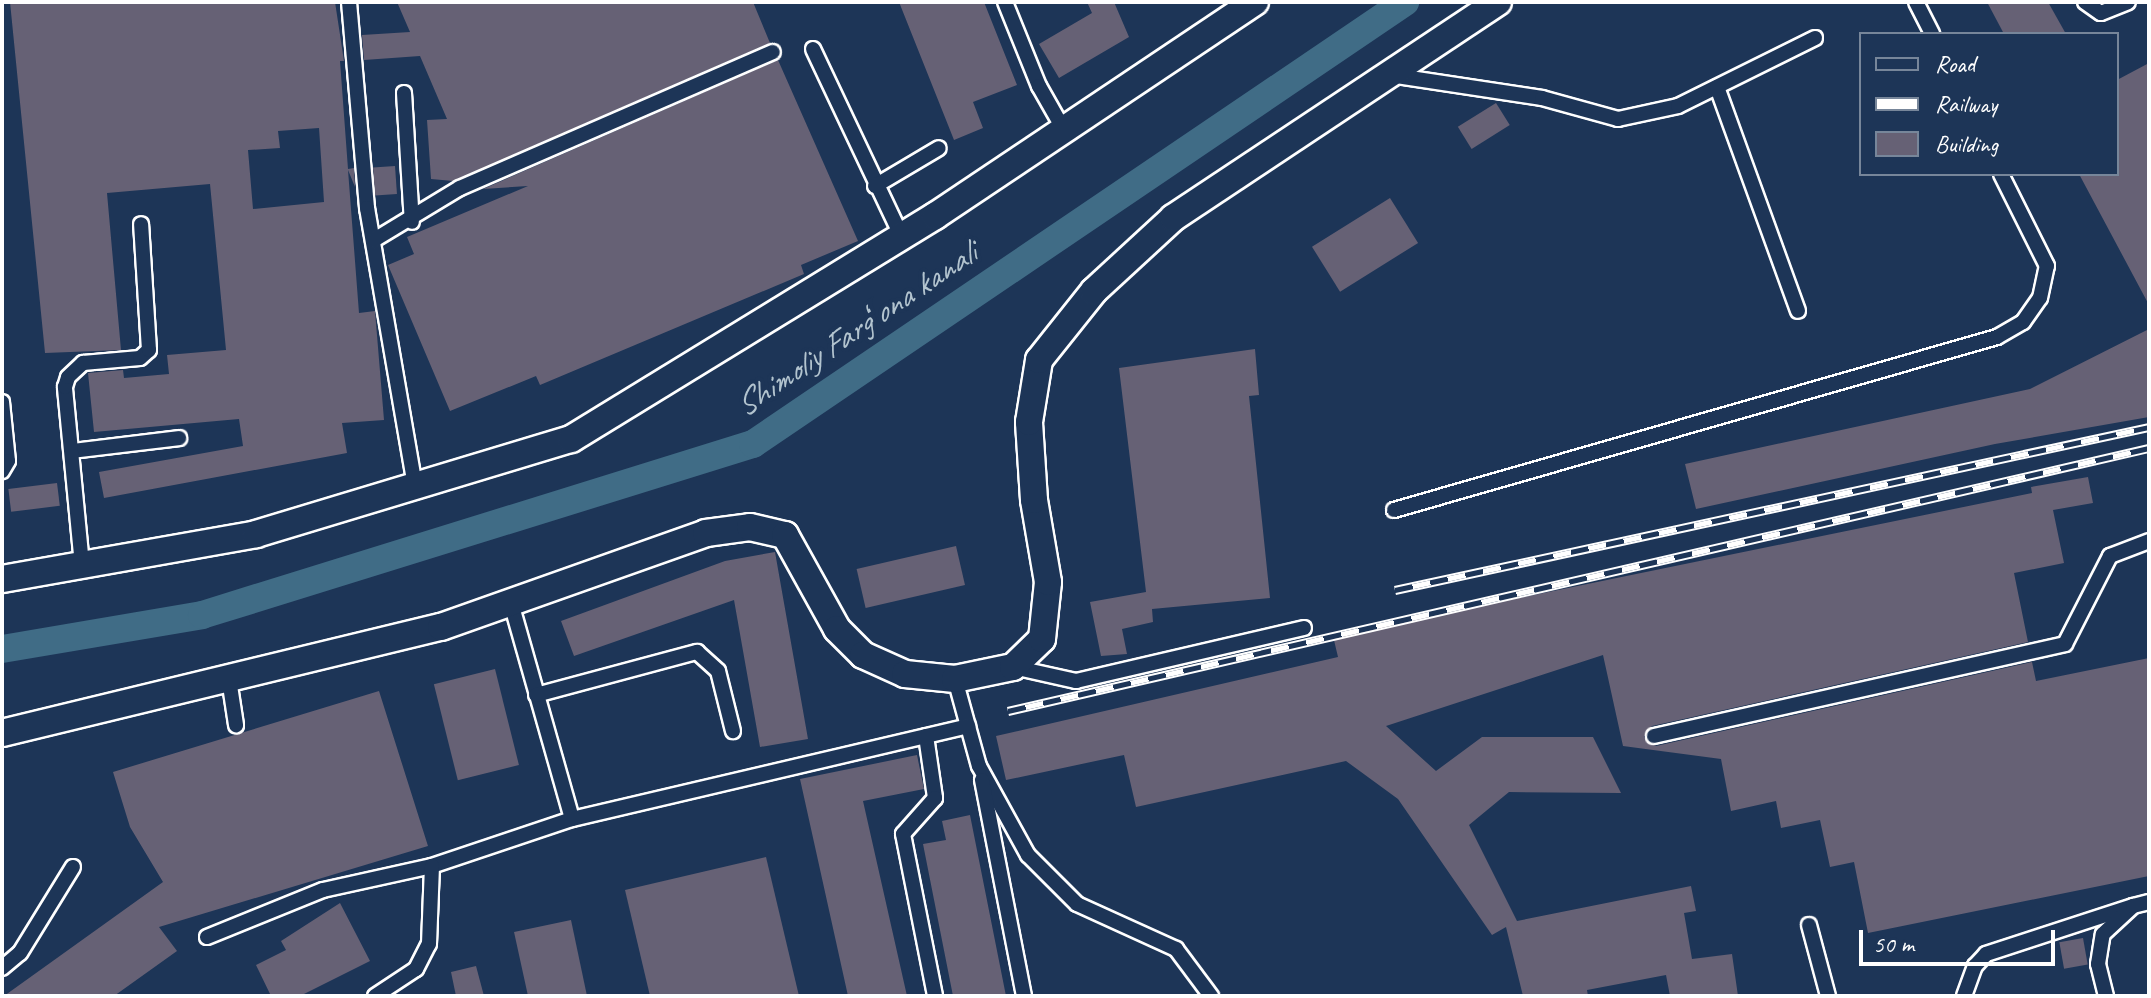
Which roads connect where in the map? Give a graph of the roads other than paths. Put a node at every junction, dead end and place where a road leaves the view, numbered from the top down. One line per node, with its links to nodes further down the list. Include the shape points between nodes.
1 (349, 2): 22 (lane)
2 (1005, 2): 15 (lane, via 1039,86)
3 (1255, 2): 15 (street)
4 (1498, 2): 12 (street)
5 (1916, 2): 8 (lane)
6 (2085, 2): 7 (lane, via 2101,13)
7 (2128, 2)
8 (1931, 32)
9 (1815, 38): 13 (lane)
10 (813, 49): 18 (lane)
11 (773, 52): 19 (lane, via 460,188)
12 (1388, 74): 13 (lane, via 1542,98 1618,119 1668,109); 35 (street, via 1173,218 1094,291 1039,360 1029,422 1034,500 1048,582 1042,639)
13 (1717, 87): 23 (lane)
14 (404, 93): 19 (lane)
15 (1064, 130): 21 (street)
16 (939, 148): 18 (lane)
17 (2002, 176): 29 (lane, via 2047,266 2040,298 2023,322 1997,337)
18 (875, 186): 21 (lane)
19 (412, 222): 22 (lane)
20 (141, 224): 26 (lane, via 149,350 140,358 74,368 65,387)
21 (902, 237): 28 (street, via 571,439)
22 (374, 240): 28 (lane)
23 (1798, 311)
24 (2, 402): 27 (lane, via 8,461)
25 (179, 438): 26 (lane)
26 (72, 451): 31 (lane)
27 (2, 471)
28 (415, 486): 31 (street, via 256,534)
29 (1394, 510)
30 (2149, 541): 44 (lane, via 2110,556 2065,644)
31 (82, 565): 32 (street)
32 (3, 573)
33 (511, 603): 36 (street, via 441,627); 37 (street, via 706,533 750,527 785,535 837,629 863,655 905,674); 38 (lane)
34 (1304, 628): 35 (lane, via 1076,681)
35 (1013, 667): 37 (street)
36 (229, 679): 39 (lane); 42 (street)
37 (955, 679): 40 (lane)
38 (536, 695): 41 (lane, via 697,652 718,671); 46 (lane)
39 (236, 725)
40 (968, 726): 43 (lane); 45 (lane)
41 (733, 731)
42 (2, 733)
43 (926, 736): 46 (lane); 55 (lane, via 935,798 903,834)
44 (1654, 736)
45 (979, 766): 56 (lane); 57 (lane, via 1028,855 1077,904 1176,949)
46 (572, 819): 47 (lane)
47 (432, 866): 52 (lane, via 323,890); 54 (lane, via 429,944 416,969)
48 (73, 867): 53 (lane, via 20,953)
49 (2149, 902): 50 (lane)
50 (2133, 906): 59 (lane, via 1986,954 1975,966); 60 (lane, via 2108,925 2098,948)
51 (1809, 925): 58 (lane)
52 (207, 937)
53 (2, 968)
54 (375, 996)
55 (935, 996)
56 (1024, 996)
57 (1211, 996)
58 (1828, 996)
59 (1964, 996)
60 (2106, 996)

